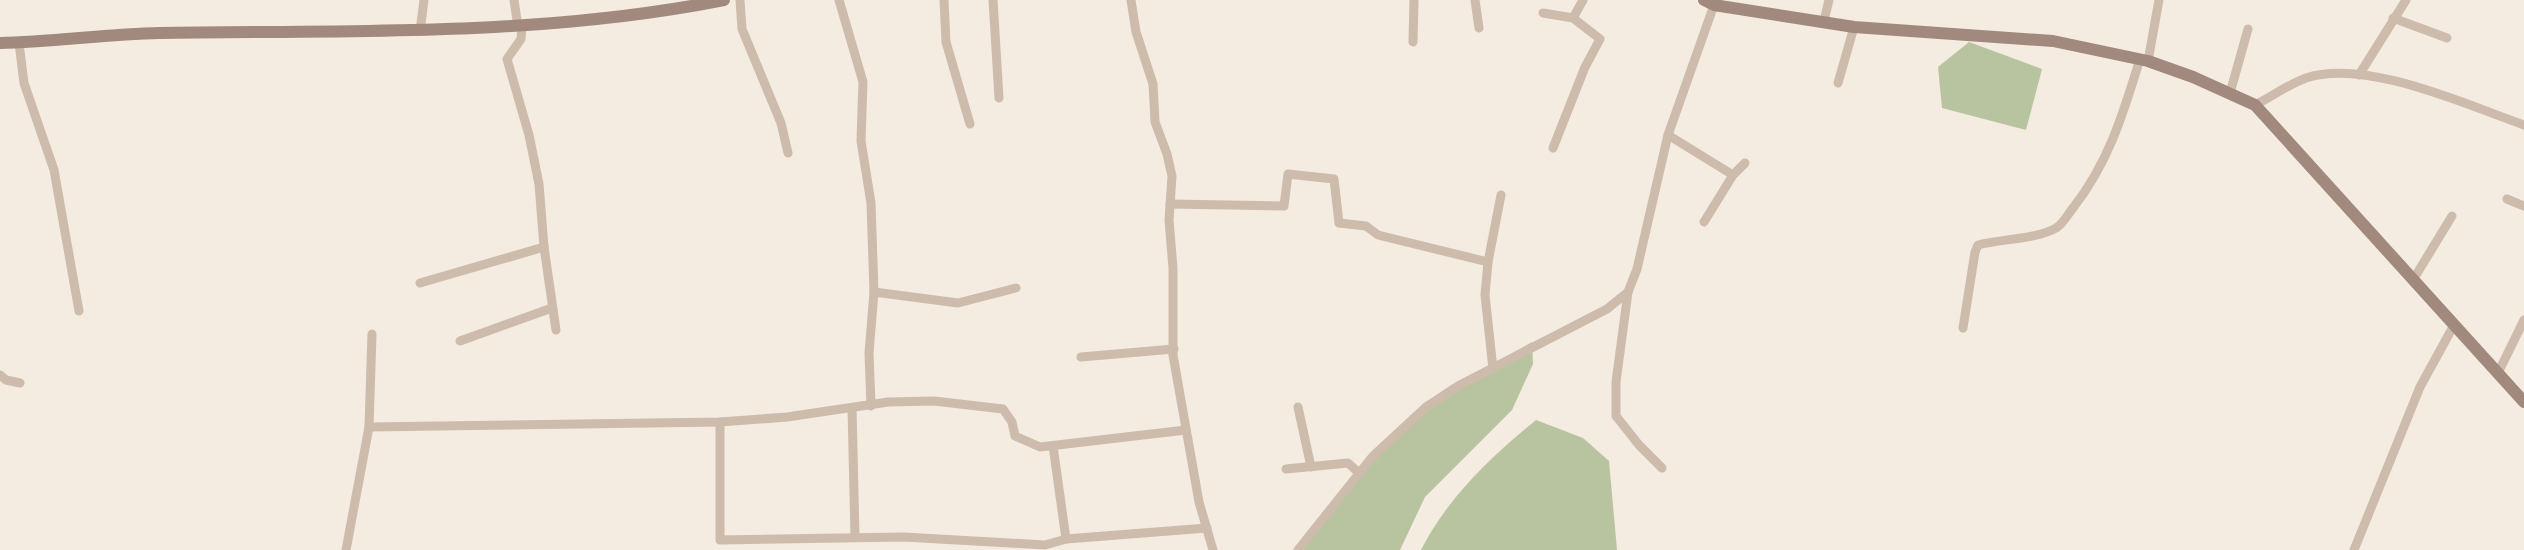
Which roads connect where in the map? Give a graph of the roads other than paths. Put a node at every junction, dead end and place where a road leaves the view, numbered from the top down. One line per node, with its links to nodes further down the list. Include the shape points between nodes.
1 (424, 0): 24 (street)
2 (514, 0): 20 (street)
3 (724, 0): 20 (street, via 664,12)
4 (740, 0): 39 (street, via 742,28 781,123)
5 (839, 0): 53 (street, via 863,82 861,141 870,202)
6 (944, 0): 35 (street, via 946,42)
7 (993, 0): 33 (street)
8 (1131, 0): 44 (street, via 1136,32 1153,84 1155,122 1172,176)
9 (1414, 0): 26 (street)
10 (1475, 0): 22 (street)
11 (1583, 0): 17 (street)
12 (1829, 0): 19 (street)
13 (2158, 0): 29 (street)
14 (2406, 0): 18 (street)
15 (1709, 2): 19 (street); 37 (street)
16 (1543, 13): 17 (street)
17 (1574, 18): 38 (street, via 1600,39 1585,67)
18 (2393, 18): 25 (street); 30 (street)
19 (1824, 21): 21 (street)
20 (520, 27): 24 (street); 48 (street, via 521,39 507,59 539,184)
21 (1854, 27): 29 (street, via 2053,41); 31 (street)
22 (1479, 28)
23 (2248, 29): 32 (street)
24 (420, 31): 28 (street, via 142,33)
25 (2447, 38)
26 (1413, 42)
27 (0, 43): 28 (street)
28 (18, 43): 56 (street, via 24,83 54,170)
29 (2144, 60): 32 (street); 59 (street, via 2108,155 2085,193 2057,228 2040,235 1978,246)
30 (2359, 75): 34 (street, via 2306,78); 36 (street, via 2407,84)
31 (1838, 83)
32 (2230, 93): 34 (street)
33 (999, 98)
34 (2255, 105): 50 (street)
35 (970, 124)
36 (2524, 125)
37 (1668, 135): 41 (street); 54 (street, via 1637,269)
38 (1553, 148)
39 (788, 153)
40 (1745, 162): 41 (street)
41 (1733, 175): 47 (street)
42 (1501, 195): 49 (street)
43 (2507, 199): 45 (street)
44 (1170, 204): 49 (street, via 1284,206 1288,174 1334,178 1339,223 1366,226 1378,235); 63 (street)
45 (2524, 206)
46 (2452, 216): 50 (street)
47 (1704, 222)
48 (544, 247): 51 (street); 55 (street)
49 (1488, 262): 65 (street, via 1486,295)
50 (2414, 280): 58 (street)
51 (420, 283)
52 (1016, 288): 53 (street, via 958,303)
53 (874, 292): 70 (street, via 869,353)
54 (1628, 292): 65 (street, via 1607,309); 78 (street, via 1616,382 1616,416)
55 (552, 308): 60 (street); 62 (street)
56 (79, 311)
57 (2524, 320): 66 (street)
58 (2454, 325): 66 (street); 88 (street, via 2420,387)
59 (1963, 328)
60 (556, 330)
61 (372, 334): 74 (street)
62 (460, 341)
63 (1174, 349): 64 (street); 75 (street)
64 (1081, 357)
65 (1493, 369): 80 (street, via 1426,407 1373,456)
66 (2498, 374): 69 (street)
67 (0, 375): 68 (street)
68 (20, 383)
69 (2524, 402)
70 (871, 406): 72 (street); 76 (street, via 888,402 934,401 1003,409 1012,422 1015,436 1040,447)
71 (1298, 407): 77 (street)
72 (852, 408): 73 (street); 82 (street)
73 (720, 422): 74 (street); 82 (street, via 720,540)
74 (369, 427): 85 (street)
75 (1186, 430): 76 (street); 81 (street)
76 (1053, 446): 83 (street)
77 (1311, 467): 79 (street); 80 (street, via 1348,463)
78 (1662, 468)
79 (1286, 469)
80 (1359, 474): 87 (street)
81 (1206, 528): 83 (street); 86 (street)
82 (856, 536): 84 (street)
83 (1066, 539): 84 (street)
84 (1046, 548)
85 (346, 550)
86 (1213, 550)
87 (1298, 550)
88 (2354, 550)

